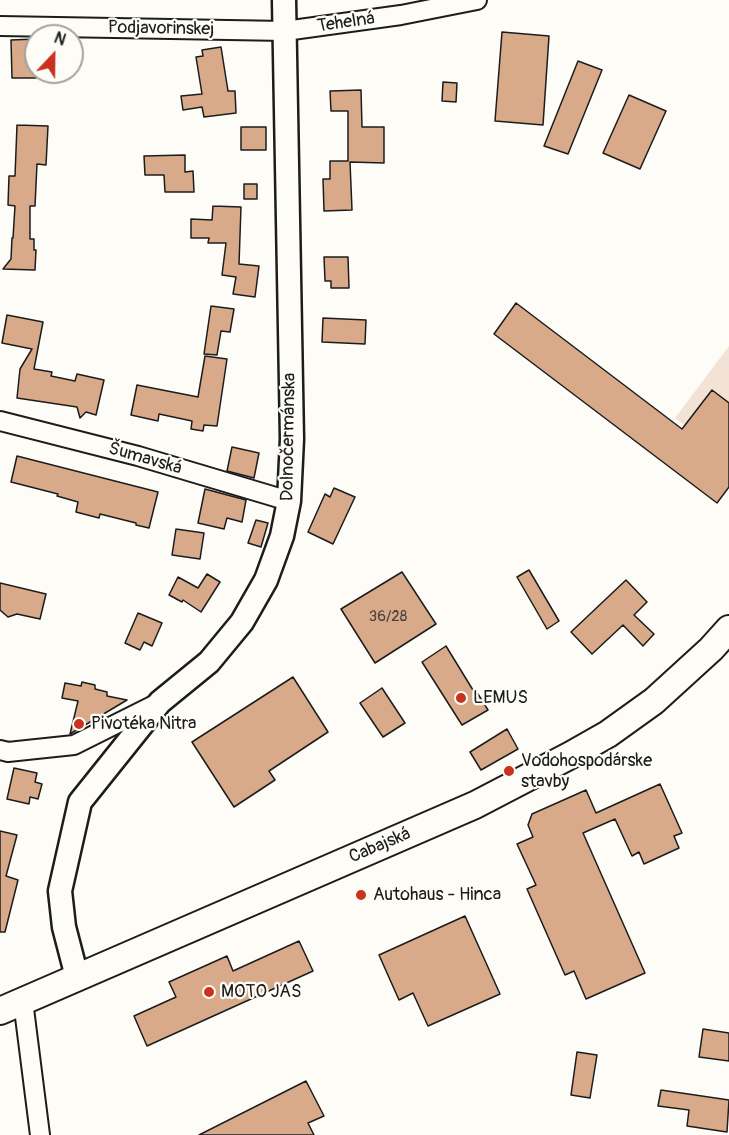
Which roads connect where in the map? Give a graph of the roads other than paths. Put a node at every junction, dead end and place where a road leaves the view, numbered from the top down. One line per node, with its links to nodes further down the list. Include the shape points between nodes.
1 (285, 0): 4 (street, Dolnočermánska)
2 (477, 0): 4 (street, Tehelná)
3 (0, 26): 4 (street, Podjavorinskej)
4 (285, 31): 6 (street, Dolnočermánska)
5 (0, 421): 6 (street, Šumavská)
6 (290, 501): 8 (street, Dolnočermánska, via 266,580 242,622 209,662)
7 (729, 629): 10 (main road, Cabajská, via 654,701 571,755 475,805)
8 (160, 702): 9 (street, via 74,745); 10 (street, Dolnočermánska, via 80,802 60,891 64,927)
9 (0, 750)
10 (77, 977): 11 (main road, Cabajská)
11 (23, 1001): 12 (main road, Cabajská); 13 (street)
12 (0, 1011)
13 (40, 1135)

